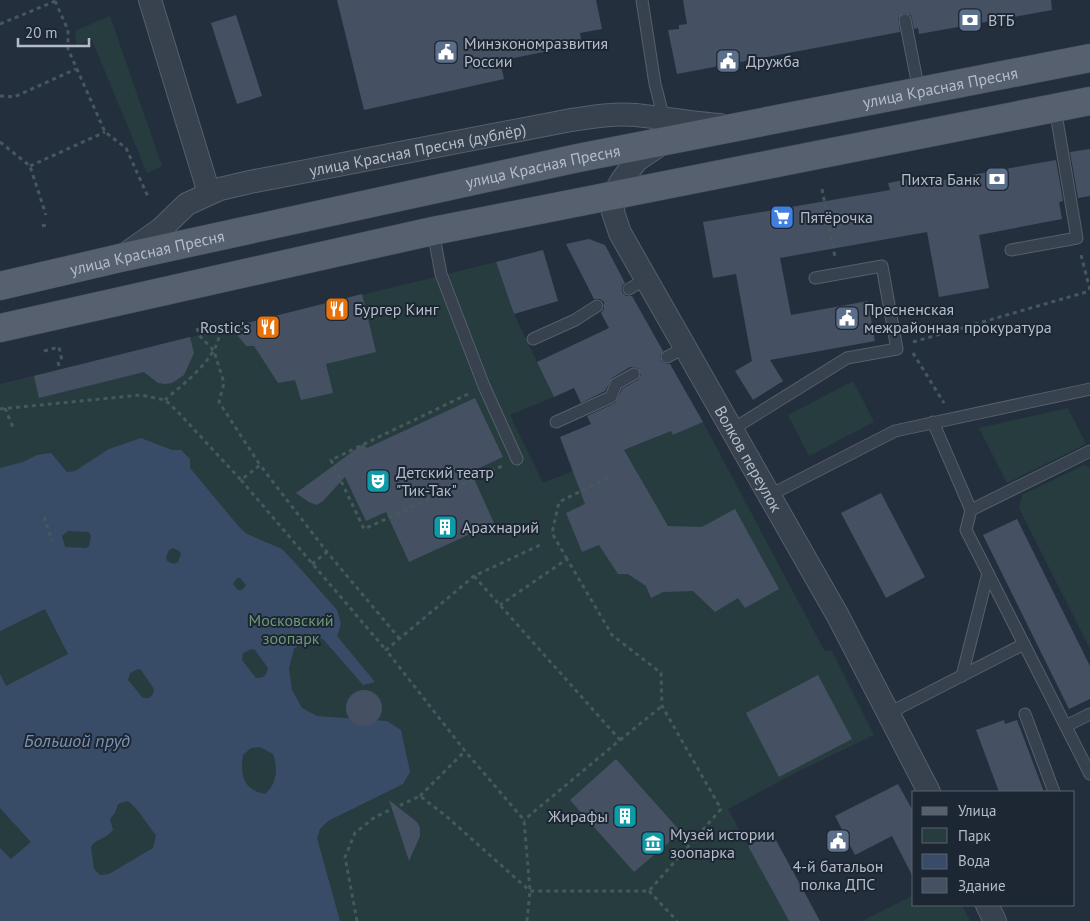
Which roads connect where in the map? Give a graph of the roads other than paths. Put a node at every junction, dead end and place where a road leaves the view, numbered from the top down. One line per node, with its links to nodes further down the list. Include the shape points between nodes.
1 (150, 0): 9 (street)
2 (642, 0): 8 (lane, via 655,84)
3 (905, 20): 5 (lane)
4 (1090, 58): 5 (main road, улица Красная Пресня)
5 (918, 90): 8 (main road, улица Красная Пресня, via 738,126)
6 (1090, 101): 7 (main road)
7 (1054, 108): 10 (main road); 12 (lane, via 1077,238)
8 (666, 129): 9 (street, улица Красная Пресня (дублёр), via 634,115 571,120 250,182); 10 (street, via 637,160); 13 (main road, улица Красная Пресня)
9 (209, 193): 13 (street, улица Красная Пресня (дублёр), via 187,204 161,229)
10 (614, 194): 11 (main road); 23 (street, Волков переулок, via 613,212 638,284 676,352)
11 (433, 231): 17 (main road); 25 (lane, via 441,274 484,386)
12 (1011, 250)
13 (120, 258): 15 (main road, улица Красная Пресня)
14 (815, 278): 23 (lane, via 882,266 902,344 897,349 847,358)
15 (0, 286)
16 (597, 306): 18 (lane)
17 (0, 328)
18 (533, 339)
19 (634, 374): 21 (lane, via 616,384 611,398)
20 (1090, 389): 22 (lane)
21 (556, 422)
22 (933, 422): 26 (lane, via 895,430); 27 (lane)
23 (733, 429): 26 (street, Волков переулок)
24 (1090, 451): 27 (lane)
25 (517, 458)
26 (770, 495): 31 (street, Волков переулок)
27 (971, 510): 28 (lane, via 966,530)
28 (988, 573): 29 (lane); 30 (lane)
29 (1024, 644): 30 (lane); 34 (lane)
30 (962, 676): 31 (lane)
31 (889, 713): 36 (street, Волков переулок)
32 (1025, 714): 37 (lane)
33 (1090, 714): 34 (lane)
34 (1066, 726): 35 (lane)
35 (1090, 774)
36 (928, 791)
37 (1054, 791)
38 (988, 906): 39 (street)
39 (996, 921)

